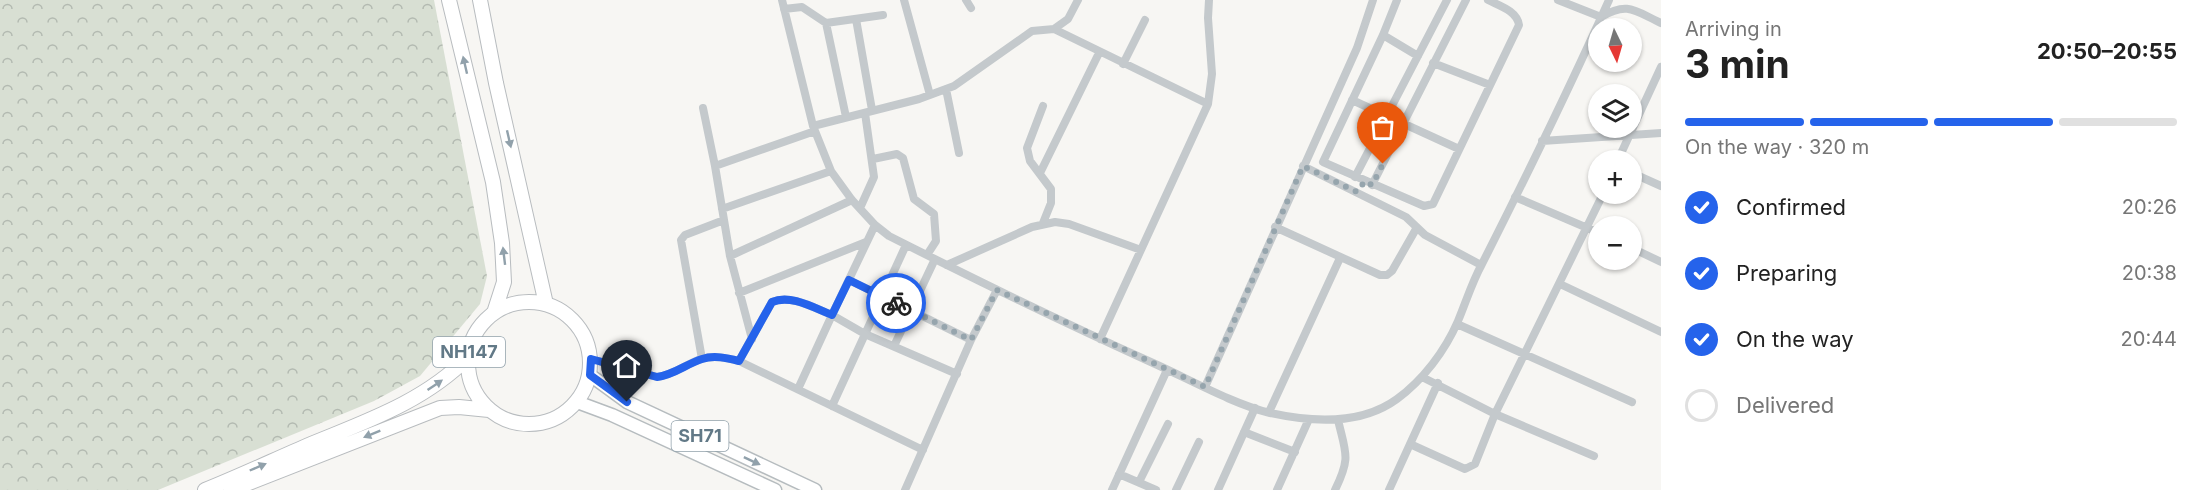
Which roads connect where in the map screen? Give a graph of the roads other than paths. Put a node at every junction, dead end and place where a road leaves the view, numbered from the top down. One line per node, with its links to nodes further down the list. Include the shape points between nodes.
1 (449, 0): 85 (highway, NH147, one-way to 1, via 504,282 502,243 493,182)
2 (480, 0): 83 (highway, one-way to 83)
3 (904, 0): 31 (street)
4 (966, 0): 15 (street)
5 (1078, 0): 22 (street, via 1068,19)
6 (1209, 0): 33 (street, via 1212,74)
7 (1372, 0): 50 (street, via 1357,48)
8 (1397, 0): 23 (street)
9 (1447, 0): 25 (street)
10 (1466, 0): 26 (street)
11 (1488, 0): 29 (street, via 1514,14 1519,25)
12 (1558, 0): 17 (street)
13 (1609, 0): 17 (street)
14 (783, 4): 20 (street, via 802,7); 41 (street)
15 (971, 8)
16 (883, 15): 18 (street)
17 (1601, 17): 21 (street, via 1616,8 1628,8); 45 (street)
18 (856, 19): 20 (street); 37 (street)
19 (1145, 20): 27 (street)
20 (826, 23): 39 (street)
21 (1661, 23)
22 (1054, 29): 24 (street); 30 (street, via 1032,31)
23 (1383, 35): 25 (street); 32 (street)
24 (1099, 52): 27 (street); 52 (street)
25 (1418, 56): 38 (street)
26 (1433, 63): 29 (street); 40 (street)
27 (1123, 64): 33 (street)
28 (1661, 67): 36 (street)
29 (1490, 85): 46 (street)
30 (946, 89): 31 (street); 47 (street)
31 (930, 95): 37 (street)
32 (1352, 100): 38 (street); 53 (street, via 1323,162)
33 (1208, 104): 70 (street)
34 (1043, 106): 52 (street, via 1027,148 1030,161)
35 (703, 108): 49 (street)
36 (1642, 109)
37 (869, 111): 39 (street); 48 (street)
38 (1387, 116): 40 (street); 53 (street)
39 (846, 117): 41 (street)
40 (1404, 123): 46 (street); 55 (street)
41 (814, 128): 49 (street); 51 (street)
42 (1661, 133): 43 (street)
43 (1642, 134)
44 (1588, 138): 45 (street)
45 (1542, 141): 58 (street)
46 (1460, 148): 55 (street, via 1430,206)
47 (959, 153)
48 (873, 159): 60 (street, via 873,183); 73 (street, via 897,154 903,158 914,199 934,217 936,241)
49 (715, 166): 61 (street)
50 (1303, 166): 57 (street); 65 (street)
51 (831, 171): 59 (street); 61 (street)
52 (1040, 173): 63 (street, via 1052,195)
53 (1355, 177): 55 (street)
54 (1642, 177): 56 (street)
55 (1368, 183): 57 (street)
56 (1661, 186)
57 (1357, 192): 67 (street, via 1406,217)
58 (1515, 196): 66 (street); 77 (street)
59 (852, 200): 60 (street); 72 (street)
60 (860, 208): 64 (street)
61 (722, 209): 62 (street)
62 (724, 220): 72 (street); 97 (street, via 681,240)
63 (1043, 223): 70 (street, via 1069,224); 76 (street)
64 (875, 225): 68 (street); 69 (street)
65 (1275, 227): 74 (street); 104 (street)
66 (1588, 228): 79 (street)
67 (1416, 229): 74 (street, via 1387,275); 77 (street)
68 (866, 242): 78 (street); 81 (street)
69 (906, 245): 73 (street); 82 (street)
70 (1141, 250): 91 (street)
71 (1642, 253): 75 (street)
72 (730, 256): 81 (street)
73 (931, 257): 76 (street); 84 (street)
74 (1340, 258): 111 (street)
75 (1661, 262)
76 (947, 265): 80 (street)
77 (1481, 265): 87 (street)
78 (849, 280): 82 (street); 86 (street)
79 (1560, 284): 88 (street); 94 (street)
80 (997, 290): 91 (street); 92 (street)
81 (739, 293): 90 (street)
82 (882, 296): 84 (street); 89 (street)
83 (546, 304): 85 (highway, NH147, via 516,303); 96 (highway, NH147, via 568,315 578,326)
84 (911, 311): 92 (street); 93 (street)
85 (494, 313): 95 (highway, NH147, via 474,335)
86 (832, 315): 89 (street); 90 (street, via 780,298 772,302); 105 (street)
87 (1457, 324): 94 (street); 102 (street)
88 (1661, 332)
89 (865, 334): 93 (street); 108 (street)
90 (752, 339): 98 (street)
91 (1100, 339): 99 (street)
92 (971, 340): 100 (street)
93 (894, 346): 100 (street)
94 (1526, 354): 107 (street); 112 (street)
95 (468, 357): 110 (highway, NH147, via 473,388); 124 (highway, NH147, one-way to 95, via 393,410 452,374)
96 (591, 359): 97 (street, via 657,377 668,376); 101 (highway, NH147)
97 (702, 359): 98 (street, via 721,357)
98 (739, 361): 105 (street)
99 (1167, 370): 104 (street); 122 (street)
100 (957, 374): 119 (street)
101 (590, 375): 106 (highway, NH147); 127 (main road, SH71, one-way to 127, via 627,402)
102 (1422, 377): 103 (street); 114 (street, via 1395,400 1366,415)
103 (1438, 383): 112 (street); 118 (street)
104 (1205, 387): 109 (street)
105 (798, 389): 108 (street)
106 (577, 402): 110 (highway, NH147, via 550,421 532,424 514,423); 126 (main road, SH71)
107 (1632, 402)
108 (832, 406): 119 (street)
109 (1255, 408): 111 (street); 116 (street)
110 (489, 410): 125 (highway, NH147, one-way to 125, via 440,408)
111 (1269, 412): 113 (street)
112 (1495, 414): 118 (street, via 1471,468 1465,469); 121 (street)
113 (1309, 419): 114 (street); 120 (street)
114 (1338, 420): 134 (street, via 1347,464)
115 (1168, 424): 123 (street)
116 (1244, 432): 120 (street); 132 (street)
117 (1199, 442): 131 (street)
118 (1410, 444): 135 (street)
119 (923, 450): 128 (street)
120 (1295, 452): 133 (street)
121 (1594, 456)
122 (1119, 474): 123 (street); 129 (street)
123 (1139, 482): 130 (street)
124 (205, 490)
125 (231, 490)
126 (775, 490)
127 (815, 490)
128 (905, 490)
129 (1112, 490)
130 (1156, 490)
131 (1176, 490)
132 (1218, 490)
133 (1277, 490)
134 (1335, 490)
135 (1389, 490)

